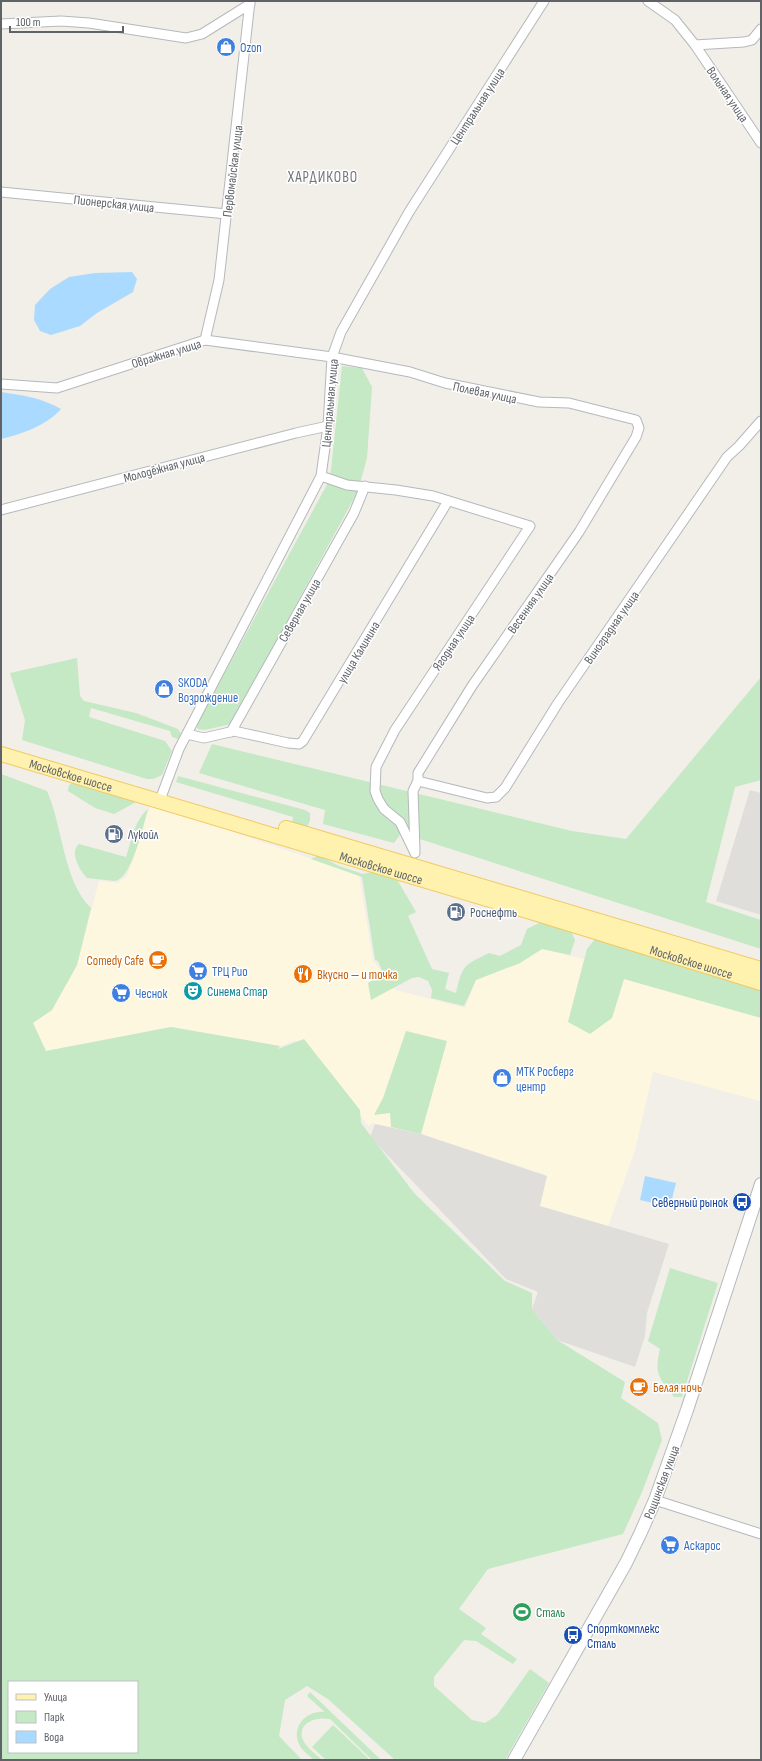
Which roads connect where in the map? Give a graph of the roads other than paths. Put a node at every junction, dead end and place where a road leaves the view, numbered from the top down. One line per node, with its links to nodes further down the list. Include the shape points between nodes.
1 (544, 1): 11 (street, Центральная улица, via 409,212 341,332)
2 (648, 1): 6 (street, Вольная улица, via 674,20)
3 (250, 2): 4 (street, via 202,34 186,38 61,21); 9 (street, Первомайская улица)
4 (1, 24)
5 (761, 29): 6 (street, via 752,40 744,42)
6 (695, 45): 7 (street, Вольная улица)
7 (761, 143)
8 (1, 192): 9 (street, Пионерская улица)
9 (227, 214): 10 (street, Первомайская улица, via 219,280)
10 (205, 340): 11 (street, Овражная улица); 12 (street, Овражная улица, via 57,388)
11 (332, 357): 14 (street, Полевая улица, via 410,372 445,384 524,400 569,403 634,418); 15 (street, Центральная улица)
12 (1, 384)
13 (761, 421): 24 (street, Виноградная улица, via 727,457 558,704 505,788 496,797 487,798)
14 (638, 422): 24 (street, Весенняя улица, via 636,437 601,497 444,730 418,773)
15 (328, 426): 16 (street, Центральная улица); 19 (street, Молодёжная улица)
16 (321, 476): 17 (street, via 347,485); 21 (street, Центральная улица)
17 (365, 486): 18 (street, via 417,493); 20 (street, Северная улица, via 354,513)
18 (448, 501): 20 (street, улица Калинина, via 303,741 299,744 288,743); 26 (street, Ягодная улица, via 530,526 378,759 375,791 384,809 400,822)
19 (1, 510)
20 (232, 732): 21 (street, via 204,738)
21 (187, 734): 25 (street, Центральная улица)
22 (1, 745): 25 (main road, Московское шоссе)
23 (1, 754): 25 (main road, Московское шоссе)
24 (418, 781): 26 (street, Весенняя улица, via 413,791)
25 (161, 796): 26 (main road, Московское шоссе); 28 (main road, Московское шоссе)
26 (414, 859): 27 (main road, Московское шоссе)
27 (761, 969)
28 (761, 983)
29 (761, 1184): 30 (main road, Рощинская улица)
30 (655, 1500): 31 (street); 32 (main road, Рощинская улица, via 626,1563)
31 (761, 1534)
32 (514, 1760)

